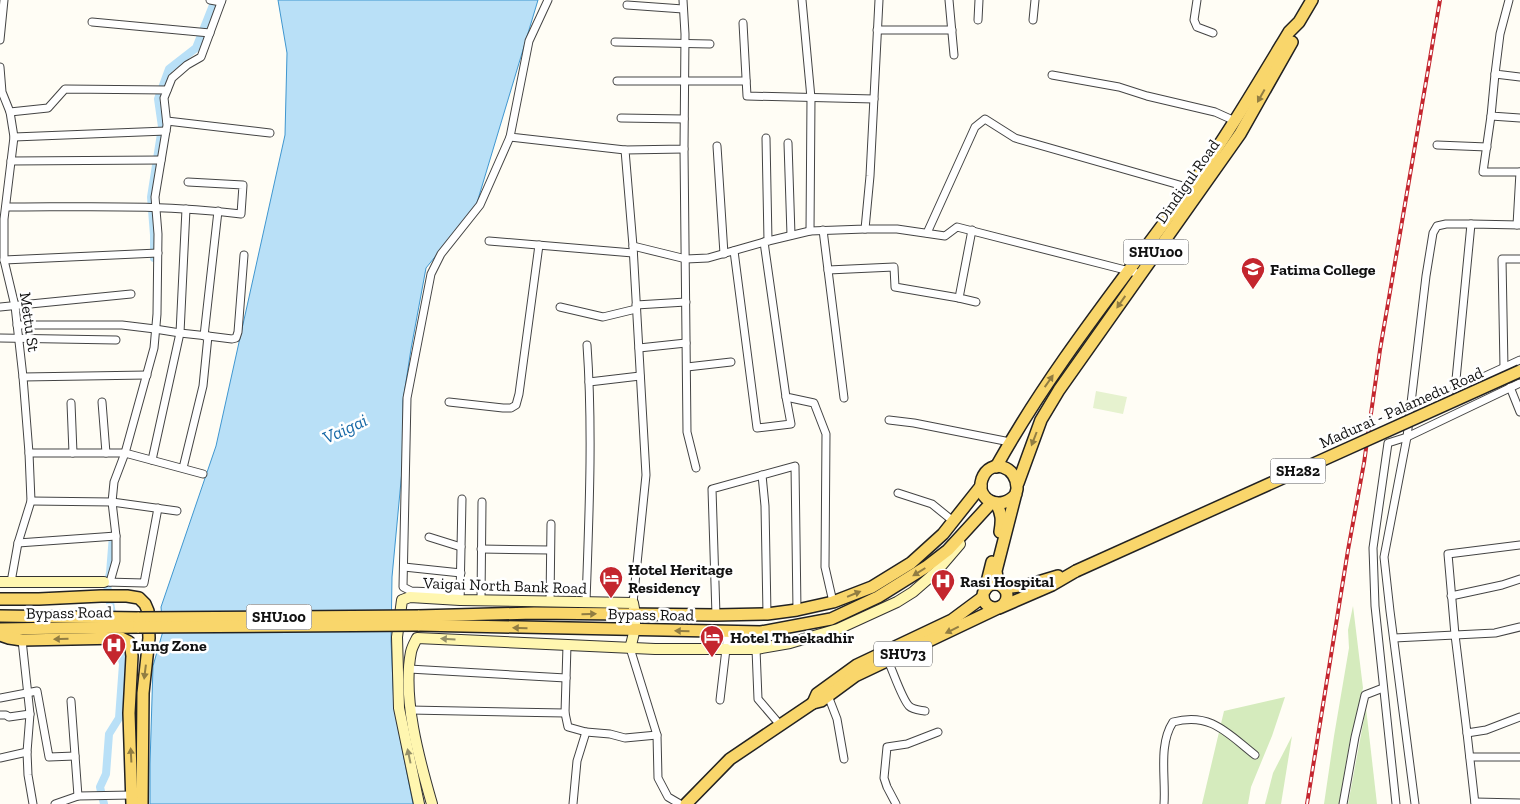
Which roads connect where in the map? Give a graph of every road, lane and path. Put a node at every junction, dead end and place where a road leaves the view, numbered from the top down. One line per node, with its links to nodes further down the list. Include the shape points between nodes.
1 (4, 0): 17 (street)
2 (548, 0): 51 (street, via 529,41)
3 (683, 0): 14 (street)
4 (802, 0): 39 (street)
5 (878, 0): 21 (street)
6 (949, 0): 22 (street)
7 (979, 0): 15 (street)
8 (1035, 0): 16 (street)
9 (1197, 0): 24 (street, via 1196,27)
10 (1508, 0): 31 (street)
11 (216, 1): 23 (street)
12 (1307, 1): 19 (main road, Dindigul Road / SHU100)
13 (627, 5): 14 (street)
14 (683, 9): 27 (street)
15 (978, 20)
16 (1033, 20)
17 (1, 22): 25 (street)
18 (92, 22): 23 (street)
19 (1299, 22): 47 (main road, Dindigul Road / SHU100, via 1289,32); 91 (main road, Dindigul Road / SHU100, one-way to 91, via 1296,34 1240,134)
20 (743, 23): 36 (street)
21 (877, 30): 22 (street); 40 (street)
22 (952, 30): 29 (street)
23 (205, 32): 37 (street, via 201,57 172,78)
24 (1214, 33)
25 (0, 40)
26 (615, 42): 27 (street)
27 (684, 44): 28 (street); 35 (street)
28 (710, 44)
29 (954, 55)
30 (0, 66): 38 (street, Mettu St)
31 (1495, 74): 33 (street); 42 (street)
32 (1052, 75): 47 (street, via 1119,87 1215,112)
33 (1520, 77)
34 (617, 81): 35 (street)
35 (684, 81): 36 (street); 45 (street)
36 (746, 81): 39 (street, via 747,96)
37 (163, 90): 41 (street, via 65,89 48,108); 46 (street)
38 (1, 93): 41 (street, Mettu St)
39 (811, 98): 40 (street); 74 (street)
40 (874, 99): 71 (street)
41 (10, 112): 50 (street, Mettu St)
42 (1491, 116): 44 (street); 56 (street)
43 (621, 118): 45 (street)
44 (1520, 118)
45 (684, 119): 57 (street)
46 (167, 121): 48 (street); 49 (street)
47 (1235, 121): 63 (main road, Dindigul Road / SHU100)
48 (163, 131): 50 (street); 59 (street)
49 (270, 133)
50 (14, 137): 60 (street, Mettu St)
51 (510, 137): 58 (street); 160 (street, via 480,205 441,254 431,274 407,398)
52 (766, 138): 78 (street)
53 (788, 143): 76 (street)
54 (1437, 145): 56 (street)
55 (717, 146): 84 (street)
56 (1486, 147): 61 (street, via 1483,172)
57 (684, 149): 58 (street); 86 (street)
58 (625, 150): 80 (street)
59 (158, 160): 60 (street); 64 (street)
60 (11, 161): 65 (street, Mettu St)
61 (1520, 172): 70 (street)
62 (188, 182): 67 (street, via 243,185 241,214)
63 (1190, 188): 75 (street, via 1015,138 985,119 975,127); 90 (main road, Dindigul Road / SHU100)
64 (153, 207): 65 (street); 66 (street); 83 (street)
65 (6, 208): 68 (street, Mettu St)
66 (186, 209): 67 (street); 102 (street)
67 (218, 211): 103 (street)
68 (2, 218): 81 (street, Mettu St)
69 (1472, 224): 70 (street); 113 (street, via 1455,390); 128 (street, via 1437,226 1433,233)
70 (1519, 225)
71 (865, 228): 72 (street); 75 (street)
72 (822, 230): 74 (street); 89 (street)
73 (972, 230): 75 (street, via 957,226 945,236); 90 (street); 93 (street)
74 (810, 231): 76 (street)
75 (927, 233)
76 (792, 235): 78 (street)
77 (489, 241): 79 (street)
78 (766, 241): 82 (street); 121 (street)
79 (538, 245): 80 (street); 124 (street, via 516,405 503,408)
80 (633, 250): 86 (street); 99 (street)
81 (2, 251): 88 (street, Mettu St)
82 (734, 251): 84 (street); 121 (street, via 757,428 791,424)
83 (155, 253): 88 (street); 101 (street)
84 (724, 254): 86 (street)
85 (244, 255): 103 (street, via 236,338)
86 (686, 259): 94 (street)
87 (1520, 259): 113 (street, via 1502,259)
88 (4, 260): 96 (street, Mettu St)
89 (828, 270): 93 (street, via 894,267 895,287); 122 (street)
90 (1128, 271): 91 (street); 129 (main road, Dindigul Road / SHU100, one-way to 90, via 1046,385)
91 (1141, 274): 141 (main road, Dindigul Road / SHU100, one-way to 141, via 1054,397 1041,420)
92 (131, 294): 96 (street)
93 (959, 298): 95 (street)
94 (686, 302): 99 (street); 107 (street)
95 (976, 302)
96 (15, 306): 97 (street); 100 (street, Mettu St)
97 (0, 307)
98 (560, 307): 99 (street, via 603,317)
99 (636, 307): 109 (street)
100 (17, 325): 101 (street); 105 (street, Mettu St)
101 (154, 328): 102 (street); 115 (street, via 154,348)
102 (180, 334): 103 (street); 134 (street)
103 (206, 336): 136 (street, via 203,386)
104 (0, 338): 105 (street)
105 (19, 338): 106 (street); 117 (street, Mettu St)
106 (116, 340)
107 (686, 343): 109 (street); 112 (street)
108 (587, 345): 118 (street)
109 (639, 348): 116 (street)
110 (1520, 360): 113 (street)
111 (731, 362): 112 (street)
112 (687, 367): 137 (street, via 687,432)
113 (1504, 368)
114 (1520, 372): 161 (main road, Madurai - Palamedu Road / SH282, bridge)
115 (144, 375): 117 (street); 133 (street)
116 (640, 376): 118 (street); 177 (street, via 646,475)
117 (23, 377): 130 (street, Mettu St)
118 (589, 382): 174 (street, via 590,494)
119 (1520, 383): 120 (street)
120 (1510, 387): 126 (street); 128 (street)
121 (786, 397): 175 (street, via 814,403 826,434 825,567)
122 (844, 398)
123 (102, 402): 132 (street)
124 (449, 402)
125 (72, 403): 131 (street)
126 (1520, 412)
127 (889, 420): 129 (street)
128 (1407, 437): 190 (street, via 1384,557); 199 (street, via 1388,442 1373,548)
129 (1010, 442): 135 (main road, Dindigul Road / SHU100)
130 (29, 453): 131 (street); 144 (street, Mettu St)
131 (73, 453): 132 (street)
132 (106, 453): 133 (street)
133 (122, 453): 134 (street); 145 (street)
134 (152, 460): 136 (street)
135 (996, 467): 140 (main road, SHU100, via 987,472); 141 (main road, via 1013,473)
136 (183, 468): 138 (street)
137 (696, 468)
138 (203, 474)
139 (762, 475): 178 (street, via 795,466); 179 (street, via 766,506); 180 (street, via 712,489)
140 (981, 486): 147 (main road, via 984,496); 150 (main road, Bypass Road / SHU100)
141 (1017, 489): 147 (main road, SHU100, via 1007,502); 167 (main road, Dindigul Road, via 996,571)
142 (898, 493): 150 (street, via 932,504)
143 (462, 499): 157 (street)
144 (31, 501): 145 (street); 155 (street, Mettu St)
145 (110, 502): 148 (street); 153 (street)
146 (482, 502): 158 (street)
147 (994, 503): 151 (main road, Bypass Road / SHU100); 168 (main road, via 1002,520)
148 (158, 508): 149 (street); 166 (street, via 144,583)
149 (176, 511)
150 (952, 521): 175 (main road, Bypass Road / SHU100, one-way to 150, via 872,587 911,564)
151 (974, 522): 187 (main road, Bypass Road / SHU100, one-way to 187, via 926,568 878,597 831,619 761,632); 195 (main road, via 975,526 936,572 897,602 838,629)
152 (551, 524): 159 (street)
153 (114, 536): 155 (street); 166 (street, via 116,561)
154 (429, 537): 157 (street)
155 (18, 543): 165 (street, Mettu St)
156 (1520, 545): 170 (street, via 1448,554)
157 (461, 547): 162 (street)
158 (481, 549): 159 (street); 172 (street)
159 (550, 550): 173 (street)
160 (404, 566): 162 (street); 169 (street, via 403,587 412,591)
161 (1076, 570): 167 (main road, Madurai - Palamedu Road / SH282, via 1028,585); 176 (main road, Madurai - Palamedu Road / SH282, via 1052,585)
162 (461, 573): 169 (street)
163 (1520, 579): 170 (street)
164 (0, 582): 165 (main road)
165 (11, 582): 166 (main road)
166 (108, 582)
167 (1001, 586): 168 (main road, SHU73, via 990,585); 176 (main road, via 1008,597)
168 (984, 593): 176 (main road, via 988,607); 200 (main road, SHU73, via 952,620 857,665)
169 (460, 596): 172 (main road, Vaigai North Bank Road); 230 (main road, Vaigai North Bank Road, one-way to 169, via 399,708 396,637 402,600)
170 (1451, 596): 189 (street)
171 (0, 599): 229 (main road, one-way to 229, via 116,596 139,598 145,604 149,638 143,694)
172 (481, 600): 173 (main road, Vaigai North Bank Road)
173 (550, 602): 174 (main road, Vaigai North Bank Road)
174 (586, 602): 177 (main road, Vaigai North Bank Road)
175 (833, 602): 178 (main road, Bypass Road / SHU100)
176 (998, 608): 196 (main road, SHU73, one-way to 196)
177 (634, 609): 180 (main road, Bypass Road / SHU100); 182 (main road, Bypass Road / SHU100, one-way to 177); 186 (main road)
178 (798, 610): 179 (main road, Bypass Road / SHU100)
179 (767, 614): 180 (main road, Bypass Road / SHU100)
180 (716, 615)
181 (0, 616): 184 (main road, Bypass Road / SHU100)
182 (418, 621): 184 (main road, Bypass Road / SHU100, bridge, via 139,622); 186 (main road, Bypass Road / SHU100, one-way to 182)
183 (1520, 627): 189 (street, via 1495,633)
184 (115, 628): 185 (main road, Bypass Road / SHU100); 191 (main road, one-way to 191); 224 (main road, one-way to 184, via 131,649 129,642)
185 (0, 629)
186 (635, 631): 187 (main road, Bypass Road / SHU100, one-way to 186); 193 (main road)
187 (728, 632): 194 (street)
188 (0, 635): 191 (main road)
189 (1455, 635): 190 (street); 214 (street)
190 (1394, 638): 239 (street)
191 (22, 640): 201 (street)
192 (567, 645): 193 (main road); 197 (main road, one-way to 197, via 417,638 411,649); 198 (street)
193 (630, 648): 194 (main road); 215 (street)
194 (726, 649): 195 (main road); 203 (street)
195 (756, 649): 211 (street, via 758,699)
196 (888, 661): 200 (main road, SHU73); 206 (street, via 909,706)
197 (409, 669): 198 (street); 205 (main road)
198 (566, 678): 207 (street)
199 (1383, 688): 237 (street, via 1365,695); 238 (street)
200 (827, 692): 211 (main road, SHU73, via 821,701 813,703); 222 (street, via 837,719)
201 (28, 693): 202 (street); 208 (street); 218 (street, via 38,692 49,757)
202 (0, 698)
203 (720, 700)
204 (71, 701): 218 (street)
205 (410, 710): 207 (street); 231 (main road)
206 (925, 711)
207 (565, 713): 212 (street, via 568,727)
208 (30, 714): 209 (street); 216 (street)
209 (0, 715)
210 (1520, 717): 214 (street)
211 (781, 726): 234 (main road, SHU73, via 730,759)
212 (586, 732): 215 (street, via 625,738); 232 (street, via 577,761)
213 (938, 732): 235 (street, via 907,744 887,747 884,778)
214 (1468, 733): 221 (street)
215 (657, 736): 233 (street, via 658,778 668,796)
216 (27, 752): 220 (street); 227 (street)
217 (1255, 755): 236 (street, via 1227,732 1205,720 1187,718 1173,722 1168,730 1164,754)
218 (75, 756): 223 (street)
219 (1520, 757): 221 (street)
220 (0, 758)
221 (1470, 758): 225 (street)
222 (844, 759)
223 (78, 796): 224 (street, via 106,795); 228 (street)
224 (132, 799)
225 (1475, 803): 226 (street)
226 (1520, 803)
227 (33, 804)
228 (54, 804)
229 (142, 804)
230 (420, 804)
231 (432, 804)
232 (573, 804)
233 (680, 804)
234 (686, 804)
235 (896, 804)
236 (1164, 804)
237 (1343, 804)
238 (1396, 804)
239 (1414, 804)

